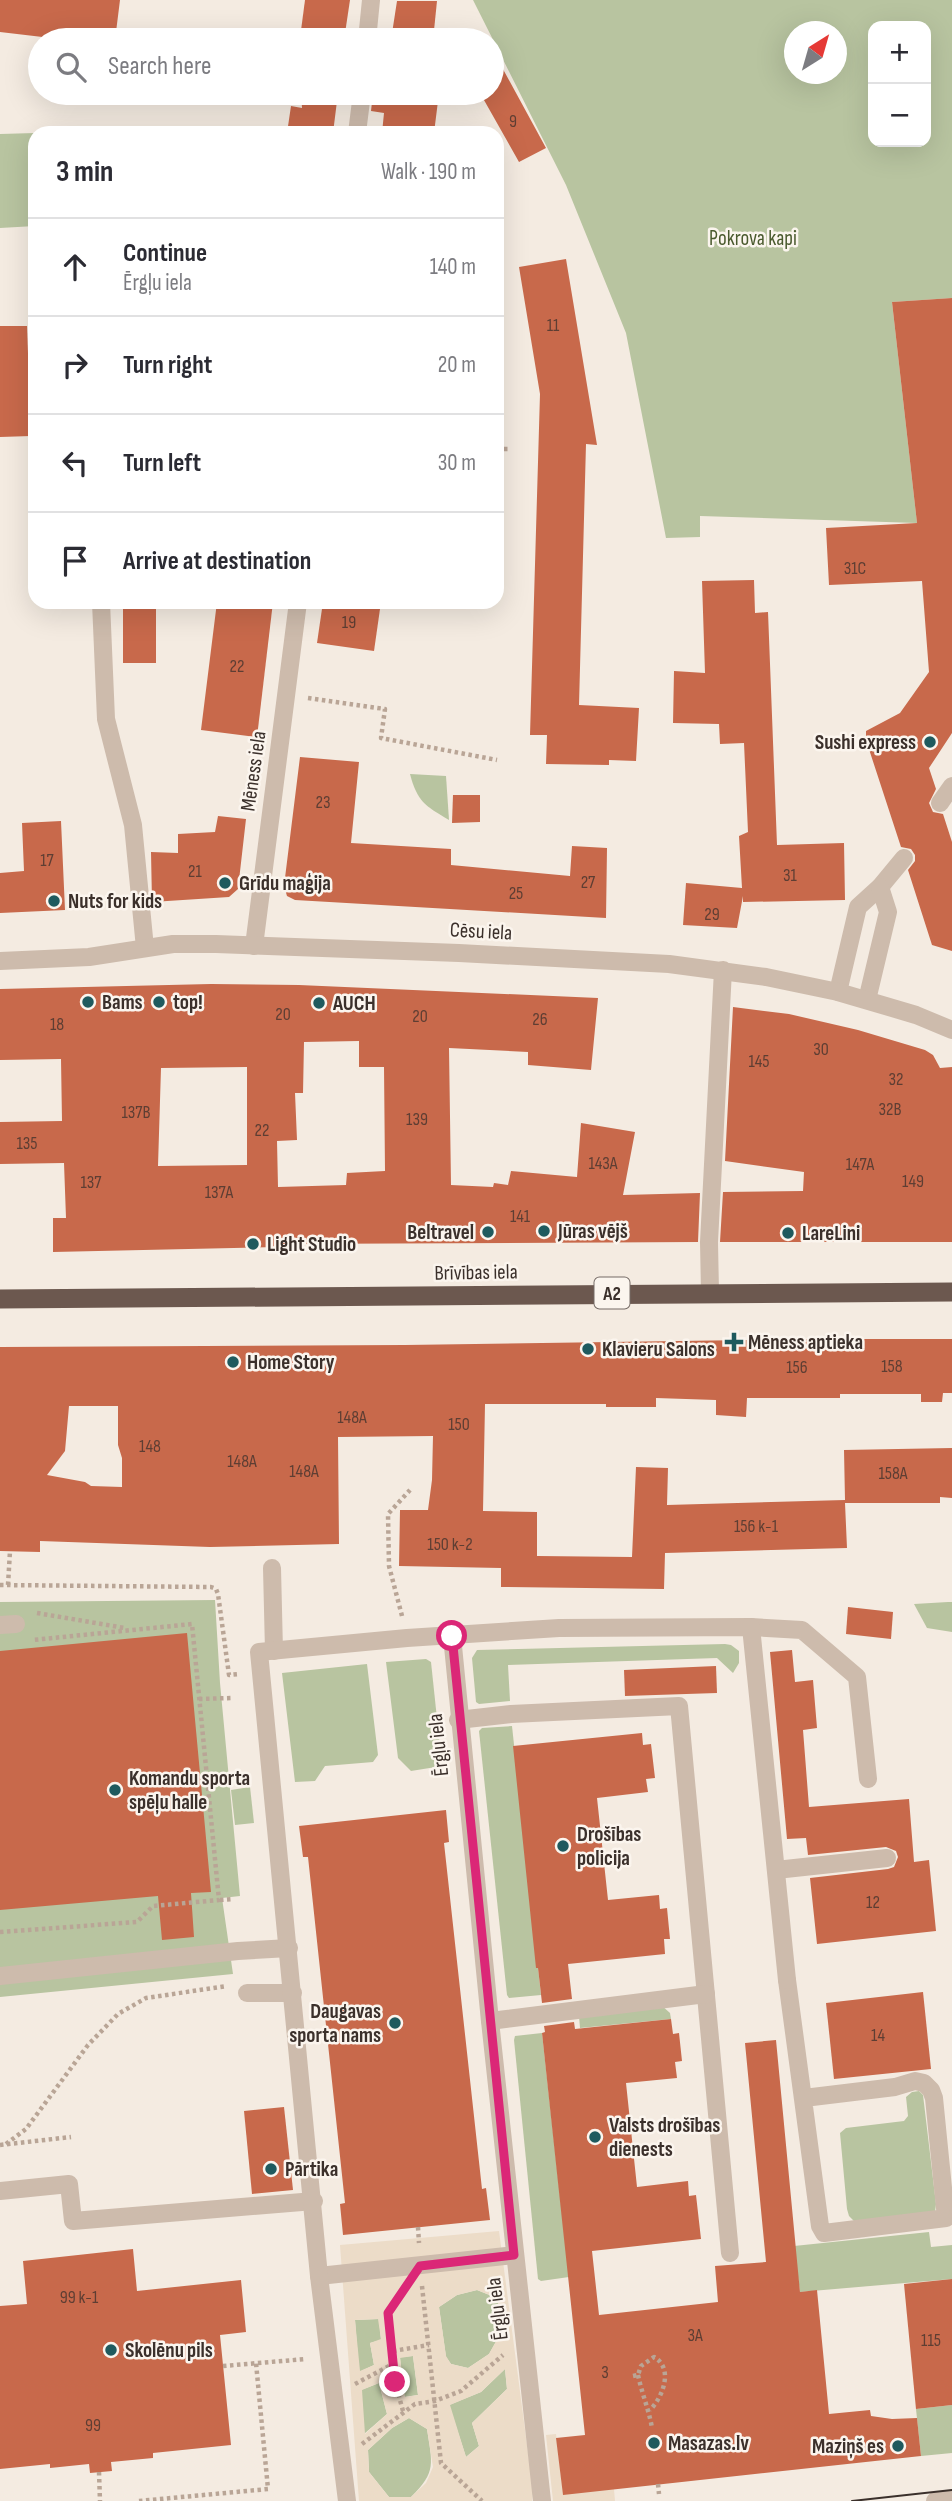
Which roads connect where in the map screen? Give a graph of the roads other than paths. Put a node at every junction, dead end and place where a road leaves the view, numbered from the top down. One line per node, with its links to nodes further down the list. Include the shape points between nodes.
1 (372, 0): 2 (street)
2 (368, 28)
3 (360, 105): 4 (street)
4 (358, 126)
5 (101, 609): 12 (street, via 106,719 133,825)
6 (297, 609): 11 (street, Mēness iela)
7 (952, 786): 8 (street)
8 (940, 803)
9 (904, 858): 10 (street)
10 (880, 887): 15 (street, via 858,907); 16 (street, via 888,912)
11 (254, 946): 12 (street, Cēsu iela); 14 (street, Cēsu iela)
12 (145, 947): 13 (street, Cēsu iela, via 89,957)
13 (0, 961)
14 (723, 970): 15 (street, Cēsu iela); 18 (street)
15 (838, 992): 16 (street, Cēsu iela)
16 (867, 1000): 17 (street, Cēsu iela)
17 (952, 1030)
18 (710, 1292): 19 (highway, Brīvības iela / A2); 20 (highway, Brīvības iela / A2)
19 (952, 1292)
20 (0, 1299)
21 (272, 1568): 24 (street)
22 (751, 1626): 23 (street, via 559,1628); 26 (street, via 802,1630 857,1677); 28 (street)
23 (452, 1636): 24 (street); 25 (street, Ērgļu iela)
24 (274, 1651): 29 (street, via 259,1652)
25 (458, 1720): 33 (street, via 679,1706); 34 (street, Ērgļu iela)
26 (868, 1779)
27 (887, 1858): 28 (street)
28 (776, 1870): 35 (street)
29 (289, 1948): 30 (street); 32 (street)
30 (0, 1976)
31 (247, 1993): 32 (street)
32 (293, 1993): 38 (street)
33 (706, 1994): 34 (street); 39 (street)
34 (489, 2021): 40 (street, Ērgļu iela)
35 (804, 2098): 36 (street, via 915,2081); 36 (street, via 824,2232 946,2218)
36 (943, 2103)
37 (0, 2191): 38 (street, via 69,2184 74,2221)
38 (314, 2201): 41 (street)
39 (730, 2253)
40 (514, 2255): 41 (street); 44 (street, Ērgļu iela)
41 (319, 2276): 43 (street)
42 (952, 2499): 45 (street)
43 (346, 2501)
44 (542, 2501)
45 (935, 2501)

